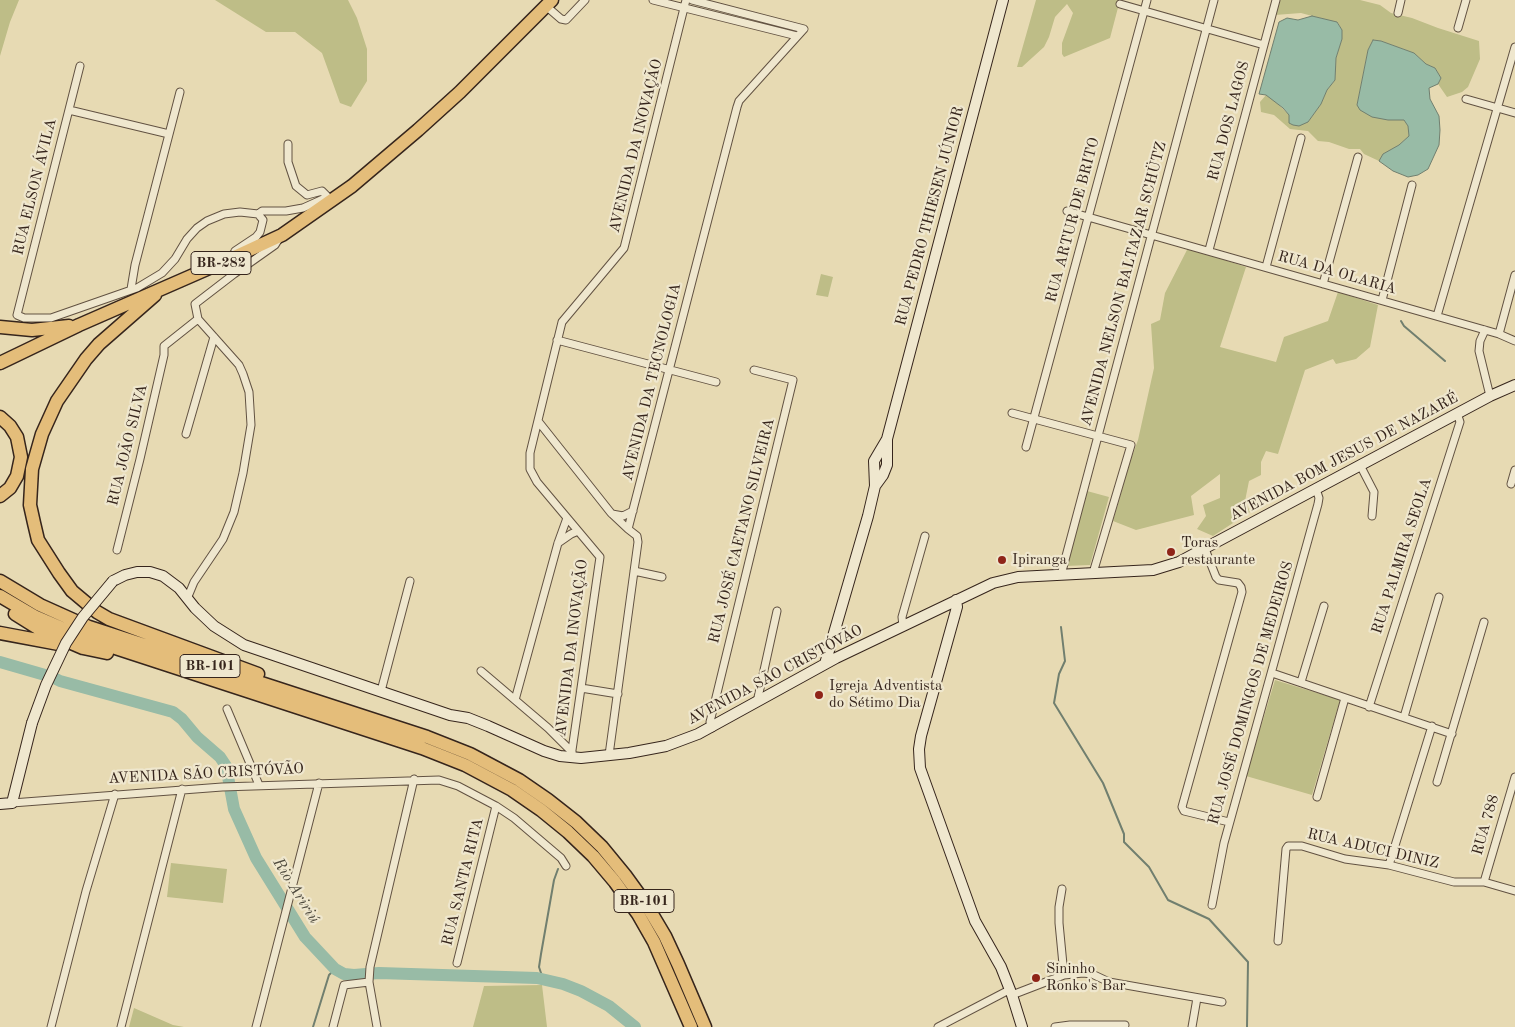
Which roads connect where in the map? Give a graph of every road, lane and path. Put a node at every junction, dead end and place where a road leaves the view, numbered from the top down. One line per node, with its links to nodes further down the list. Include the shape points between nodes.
1 (585, 0): 10 (street, via 566,20 561,19)
2 (653, 0): 11 (street)
3 (692, 0): 17 (street, AVENIDA DA TECNOLOGIA, via 804,29)
4 (1002, 0): 67 (main road, RUA PEDRO THIESEN JÚNIOR)
5 (1147, 0): 13 (street, RUA ARTUR DE BRITO)
6 (1214, 0): 15 (street, AVENIDA NELSON BALTAZAR SCHÜTZ)
7 (1276, 0): 18 (street, RUA DOS LAGOS)
8 (1401, 0): 14 (street)
9 (1466, 0): 16 (street)
10 (549, 3): 31 (highway, BR-282, via 418,130)
11 (685, 4): 17 (street); 52 (street, AVENIDA DA INOVAÇÃO, via 624,248 562,322)
12 (1120, 4): 13 (street)
13 (1144, 11): 15 (street); 34 (street, RUA ARTUR DE BRITO)
14 (1398, 13)
15 (1207, 28): 18 (street); 35 (street, AVENIDA NELSON BALTAZAR SCHÜTZ)
16 (1458, 28)
17 (798, 36): 55 (street, AVENIDA DA TECNOLOGIA, via 739,101)
18 (1264, 45): 37 (street, RUA DOS LAGOS)
19 (1515, 47): 23 (street)
20 (80, 66): 24 (street, RUA ELSON ÁVILA)
21 (180, 92): 26 (street)
22 (1466, 99): 23 (street)
23 (1497, 108): 25 (street); 45 (street)
24 (70, 110): 26 (street); 42 (street, RUA ELSON ÁVILA, via 17,315 51,318)
25 (1515, 113)
26 (169, 134): 42 (street)
27 (1301, 138): 39 (street)
28 (288, 144): 31 (street, via 288,162 296,186 307,194 322,191)
29 (1358, 157): 41 (street)
30 (1412, 185): 44 (street)
31 (331, 200): 33 (street, via 323,199 294,210 262,211); 36 (highway, BR-282)
32 (1067, 211): 34 (street, RUA DA OLARIA)
33 (258, 214): 38 (street, via 263,222 260,232 234,252); 42 (street, via 224,214 207,221 187,239 162,274)
34 (1088, 217): 35 (street, RUA DA OLARIA); 63 (street, RUA ARTUR DE BRITO)
35 (1152, 234): 37 (street, RUA DA OLARIA); 66 (street, AVENIDA NELSON BALTAZAR SCHÜTZ)
36 (282, 235): 38 (highway, BR-282); 46 (street, via 275,246 197,301 194,307)
37 (1209, 250): 39 (street, RUA DA OLARIA)
38 (230, 259): 43 (highway, BR-282)
39 (1266, 267): 41 (street, RUA DA OLARIA)
40 (1515, 275): 50 (street)
41 (1323, 284): 44 (street, RUA DA OLARIA)
42 (131, 289)
43 (161, 289): 47 (highway, BR-282); 114 (highway, via 99,344 57,401 42,434 32,469 30,505 38,540 72,591 97,612 244,668)
44 (1382, 300): 45 (street, RUA DA OLARIA)
45 (1437, 316): 49 (street, RUA DA OLARIA)
46 (198, 319): 51 (street); 86 (street, RUA JOÃO SILVA, via 164,346)
47 (79, 325): 48 (highway, via 32,330); 54 (highway, BR-282)
48 (0, 327)
49 (1485, 330): 50 (street, RUA DA OLARIA); 59 (street, via 1479,351)
50 (1498, 334): 53 (street, RUA DA OLARIA)
51 (214, 337): 65 (street); 95 (street, via 239,365 245,379 251,405 251,426 234,512)
52 (557, 340): 55 (street); 64 (street, AVENIDA DA INOVAÇÃO)
53 (1515, 341)
54 (0, 363)
55 (669, 370): 57 (street); 77 (street, AVENIDA DA TECNOLOGIA)
56 (754, 370): 122 (street, RUA JOSÉ CAETANO SILVEIRA, via 793,380 710,722)
57 (716, 382)
58 (1515, 385): 59 (main road, AVENIDA BOM JESUS DE NAZARÉ)
59 (1490, 396): 61 (main road, AVENIDA BOM JESUS DE NAZARÉ)
60 (1012, 413): 63 (street)
61 (1458, 413): 71 (main road, AVENIDA BOM JESUS DE NAZARÉ); 118 (street, RUA PALMIRA SEOLA, via 1460,422)
62 (0, 417): 76 (highway, via 17,437 21,457 17,476)
63 (1034, 419): 66 (street); 68 (street, RUA ARTUR DE BRITO)
64 (538, 420): 78 (street); 80 (street, AVENIDA DA INOVAÇÃO, via 530,468 537,482)
65 (186, 434)
66 (1097, 436): 88 (street, via 1131,445); 89 (street, AVENIDA NELSON BALTAZAR SCHÜTZ)
67 (887, 440): 69 (main road, RUA PEDRO THIESEN JÚNIOR); 70 (main road, RUA PEDRO THIESEN JÚNIOR)
68 (1026, 447)
69 (877, 454): 70 (main road); 73 (main road, RUA PEDRO THIESEN JÚNIOR, via 874,461)
70 (888, 458): 73 (main road, RUA PEDRO THIESEN JÚNIOR)
71 (1360, 465): 75 (main road, AVENIDA BOM JESUS DE NAZARÉ); 79 (street, via 1374,492)
72 (1515, 470): 74 (street)
73 (878, 474): 103 (main road, RUA PEDRO THIESEN JÚNIOR)
74 (1511, 484)
75 (1316, 489): 85 (main road, AVENIDA BOM JESUS DE NAZARÉ); 109 (street, RUA JOSÉ DOMINGOS DE MEDEIROS, via 1318,504)
76 (0, 496)
77 (633, 511): 78 (street, via 623,516); 81 (street, AVENIDA DA TECNOLOGIA)
78 (614, 514): 81 (street)
79 (1372, 516)
80 (567, 518): 82 (street, AVENIDA DA INOVAÇÃO); 84 (street)
81 (629, 526): 87 (street, via 638,539)
82 (578, 531): 84 (street); 111 (street, AVENIDA DA INOVAÇÃO, via 600,559)
83 (925, 536): 101 (street, via 902,617)
84 (558, 543): 116 (street)
85 (1205, 549): 88 (main road, AVENIDA BOM JESUS DE NAZARÉ, via 1154,570); 137 (street, via 1216,577 1238,583 1242,592 1182,807 1184,811)
86 (117, 550)
87 (634, 571): 90 (street); 113 (street)
88 (1093, 572): 89 (main road, AVENIDA BOM JESUS DE NAZARÉ)
89 (1061, 575): 96 (main road, AVENIDA BOM JESUS DE NAZARÉ, via 1018,577 993,583)
90 (662, 577)
91 (0, 581): 114 (highway, BR-101, via 40,605 90,627)
92 (410, 581): 112 (street)
93 (0, 596): 107 (highway, BR-101, via 67,631)
94 (1439, 597): 120 (street)
95 (187, 599): 112 (main road, AVENIDA SÃO CRISTÓVÃO, via 214,626 244,645); 134 (main road, AVENIDA SÃO CRISTÓVÃO, bridge, via 174,583 157,574 137,572 113,581 66,643 46,685 32,723)
96 (956, 600): 101 (main road, AVENIDA SÃO CRISTÓVÃO); 148 (main road, via 957,607 921,736 919,760 975,921)
97 (0, 604): 104 (highway, BR-101, via 39,629)
98 (1324, 606): 110 (street)
99 (777, 611): 117 (street)
100 (1484, 622): 123 (street)
101 (903, 626): 105 (main road, AVENIDA SÃO CRISTÓVÃO)
102 (0, 633): 104 (highway)
103 (834, 637): 105 (main road); 106 (main road, RUA PEDRO THIESEN JÚNIOR)
104 (83, 648): 107 (highway, BR-101)
105 (849, 652): 106 (main road, AVENIDA SÃO CRISTÓVÃO)
106 (825, 664): 117 (main road, AVENIDA SÃO CRISTÓVÃO)
107 (175, 668): 157 (highway, BR-101, via 431,752 482,773 527,800 580,843 626,896 654,942)
108 (481, 671): 116 (street)
109 (1272, 673): 110 (street); 137 (street, RUA JOSÉ DOMINGOS DE MEDEIROS)
110 (1301, 682): 115 (street)
111 (582, 688): 113 (street); 124 (street, AVENIDA DA INOVAÇÃO)
112 (380, 691): 124 (main road, AVENIDA SÃO CRISTÓVÃO, via 468,718 544,751)
113 (618, 694): 125 (street)
114 (300, 696): 158 (highway, BR-101, via 470,754 519,780 562,811 608,854 646,904 678,964)
115 (1344, 698): 118 (street); 133 (street)
116 (515, 700): 124 (street)
117 (756, 702): 122 (main road, AVENIDA SÃO CRISTÓVÃO)
118 (1368, 707): 120 (street)
119 (227, 709): 130 (street)
120 (1404, 717): 121 (street)
121 (1432, 726): 123 (street); 138 (street)
122 (712, 728): 125 (main road, AVENIDA SÃO CRISTÓVÃO, via 666,746)
123 (1452, 734): 128 (street)
124 (572, 754): 125 (main road, AVENIDA SÃO CRISTÓVÃO, via 581,758)
125 (609, 755)
126 (1515, 776): 140 (street, RUA 788)
127 (414, 780): 129 (street, AVENIDA SÃO CRISTÓVÃO); 136 (street, AVENIDA SÃO CRISTÓVÃO, via 448,782); 147 (street)
128 (1437, 782)
129 (319, 783): 130 (street, AVENIDA SÃO CRISTÓVÃO); 154 (street)
130 (259, 785): 131 (street, AVENIDA SÃO CRISTÓVÃO)
131 (182, 789): 132 (street, AVENIDA SÃO CRISTÓVÃO); 153 (street)
132 (115, 794): 134 (street, AVENIDA SÃO CRISTÓVÃO); 152 (street, via 86,891)
133 (1317, 797)
134 (12, 803): 135 (main road, AVENIDA SÃO CRISTÓVÃO)
135 (0, 804)
136 (496, 806): 139 (street, AVENIDA SÃO CRISTÓVÃO, via 561,858); 145 (street, RUA SANTA RITA)
137 (1229, 822): 143 (street, RUA JOSÉ DOMINGOS DE MEDEIROS)
138 (1389, 865): 140 (street, RUA ADUCI DINIZ, via 1454,882); 144 (street, RUA ADUCI DINIZ, via 1353,860 1302,846 1288,846)
139 (566, 866)
140 (1484, 882): 142 (street, RUA ADUCI DINIZ)
141 (1062, 889): 146 (street, via 1058,923)
142 (1515, 891)
143 (1212, 905)
144 (1278, 941)
145 (457, 963)
146 (1064, 975): 148 (street); 149 (street, via 1088,973 1108,982)
147 (369, 980): 155 (street, via 344,984); 156 (street)
148 (1010, 992): 159 (street); 160 (main road)
149 (1197, 998): 150 (street); 162 (street)
150 (1222, 1002)
151 (1125, 1025): 161 (street)
152 (52, 1027)
153 (121, 1027)
154 (256, 1027)
155 (333, 1027)
156 (377, 1027)
157 (691, 1027)
158 (705, 1027)
159 (938, 1027)
160 (1022, 1027)
161 (1055, 1027)
162 (1192, 1027)

